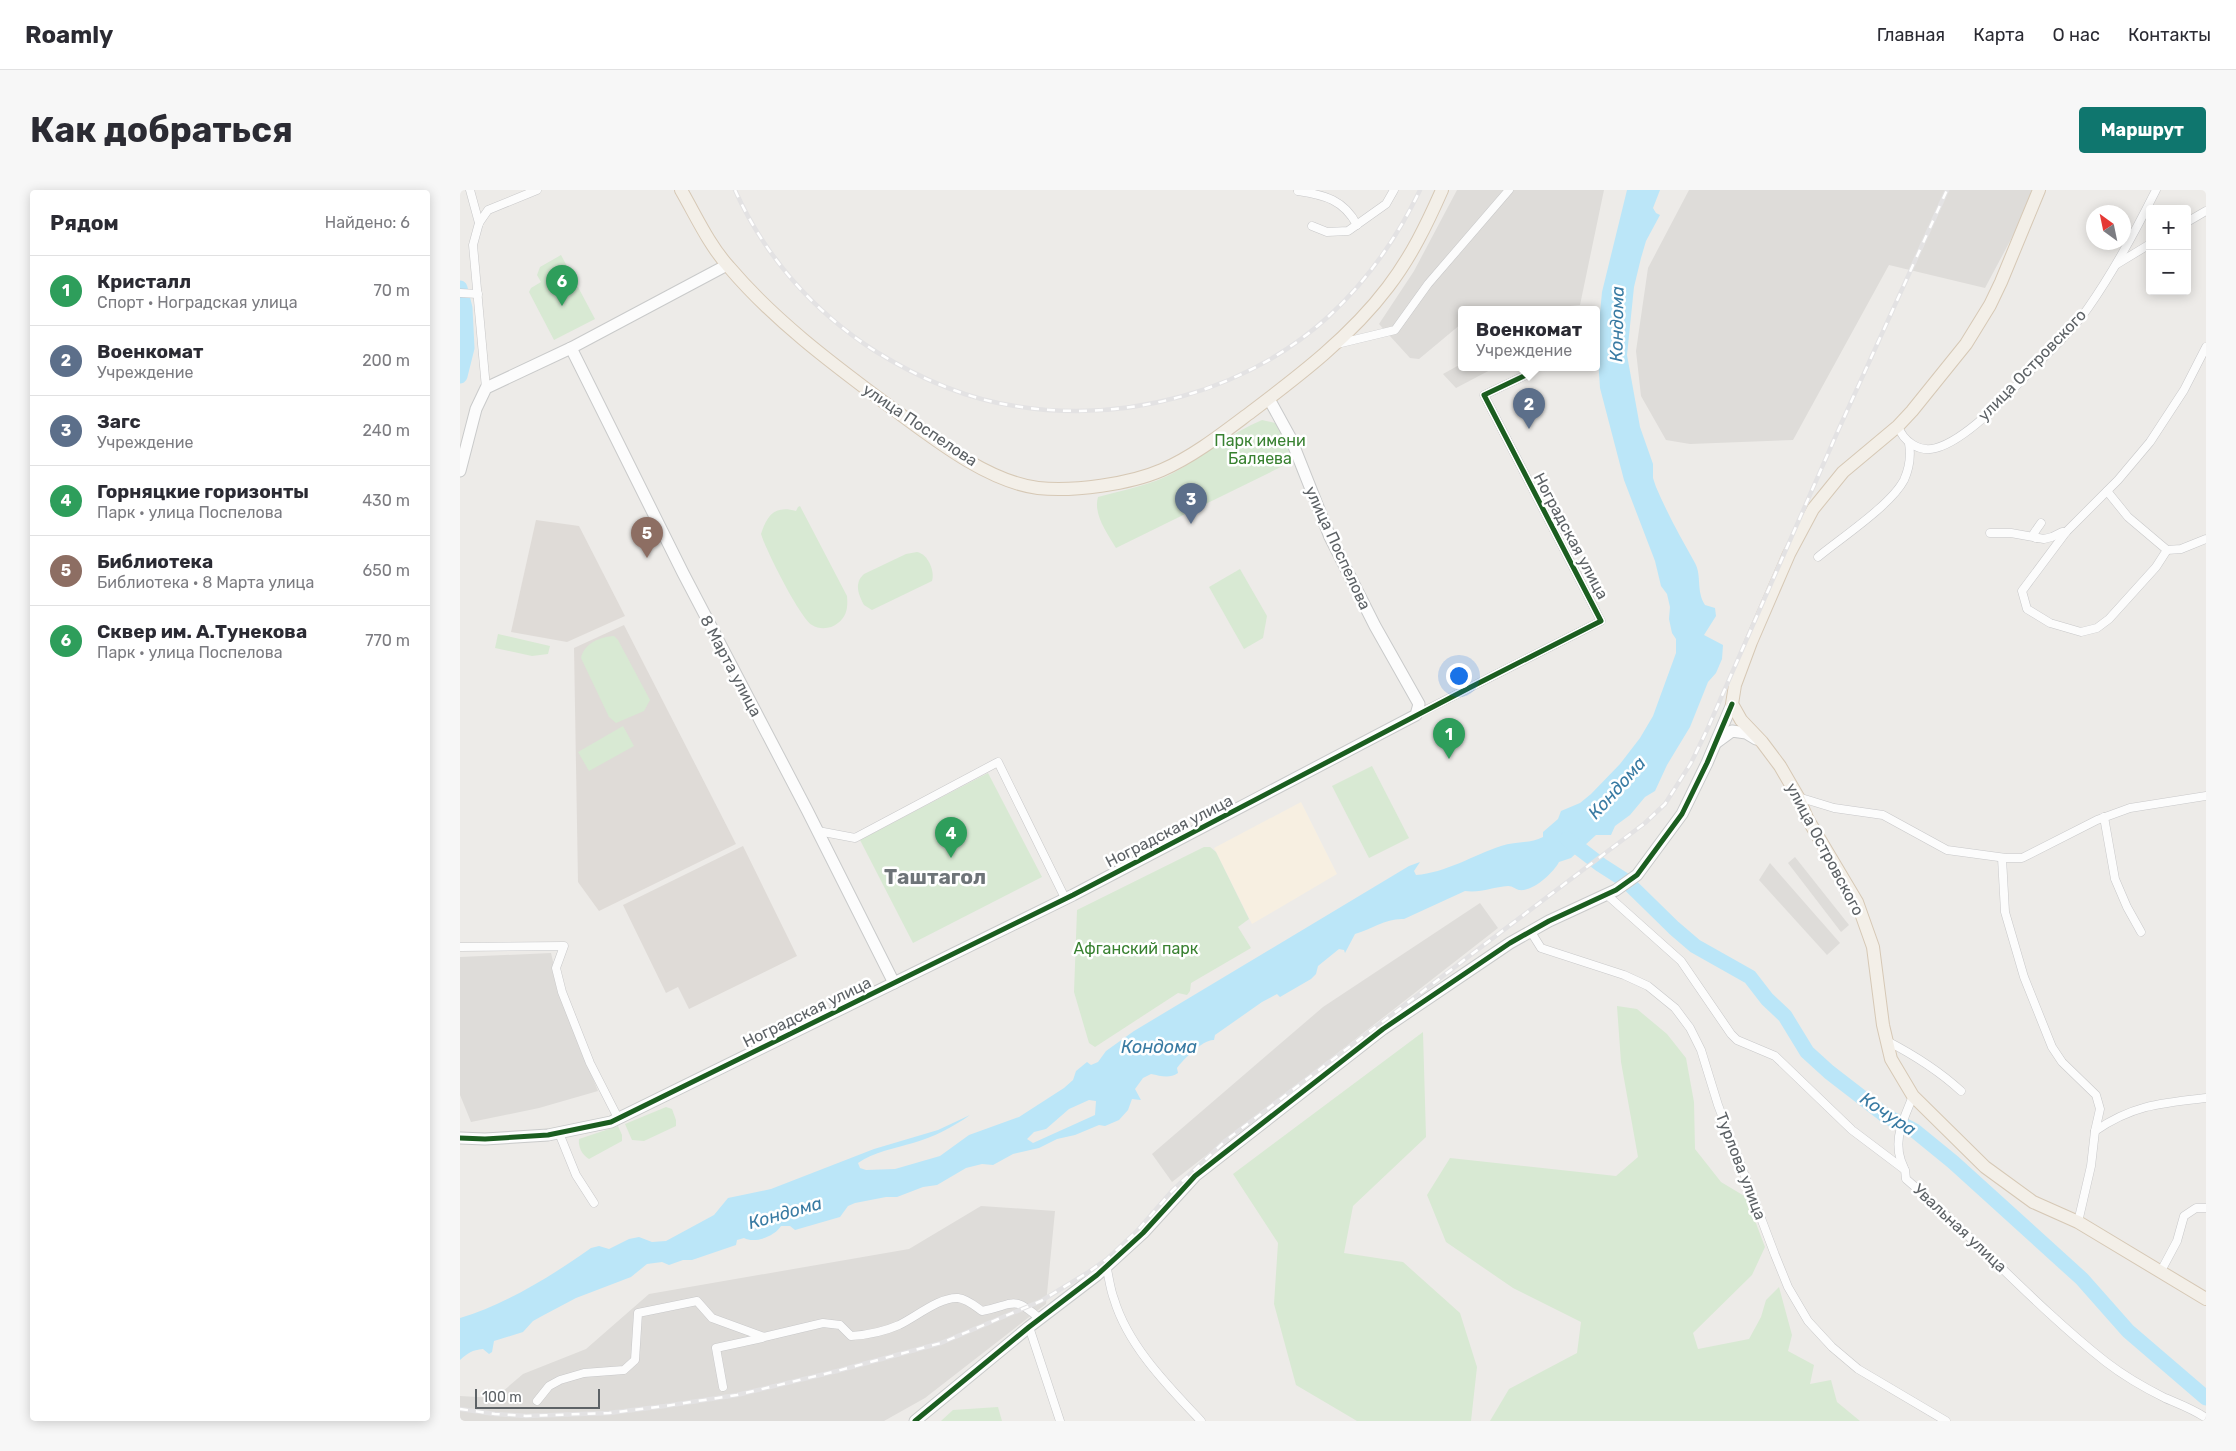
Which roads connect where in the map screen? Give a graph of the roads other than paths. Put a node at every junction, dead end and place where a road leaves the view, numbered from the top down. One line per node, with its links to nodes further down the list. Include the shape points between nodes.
1 (470, 190): 12 (street)
2 (537, 190): 12 (street, via 488,210)
3 (681, 190): 17 (main road, улица Поспелова)
4 (1394, 190): 13 (street, via 1386,204)
5 (1442, 190): 20 (main road, via 1412,252 1390,285 1365,316)
6 (1509, 190): 20 (street, via 1428,284 1395,330)
7 (2039, 190): 26 (main road, via 1990,304 1938,382)
8 (2156, 190): 16 (street, улица Островского)
9 (1298, 191): 13 (street, via 1333,199 1350,212)
10 (2206, 212): 11 (street)
11 (2191, 220)
12 (479, 223): 19 (street, via 473,245)
13 (1358, 225): 14 (street, via 1348,231 1327,232)
14 (1312, 226)
15 (2146, 246): 16 (street)
16 (2116, 264): 27 (street, улица Островского, via 2087,310 1996,407 1955,439 1936,448 1922,449)
17 (726, 265): 22 (street); 25 (main road, улица Поспелова, via 812,347 926,433 994,474 1027,486 1066,490 1107,484 1161,470 1189,456)
18 (460, 293): 19 (street)
19 (478, 294): 24 (street)
20 (1334, 345): 25 (main road)
21 (2206, 347): 29 (street, via 2184,390 2150,442)
22 (572, 348): 24 (street); 44 (street, 8 Марта улица, via 683,573)
23 (1526, 375): 38 (street, Ноградская улица, via 1484,395 1601,621)
24 (486, 388): 28 (street, via 476,408)
25 (1269, 399): 38 (street, улица Поспелова, via 1291,438 1330,537 1419,704)
26 (1898, 426): 27 (street); 37 (main road, via 1843,472 1813,509 1788,554 1751,642 1735,685)
27 (1909, 443): 36 (street, via 1908,468 1897,490)
28 (460, 471)
29 (2107, 491): 31 (street); 35 (street, via 2128,517)
30 (2041, 523): 33 (street, via 2034,533)
31 (2066, 532): 33 (street, via 2052,538); 35 (street, via 2022,591 2027,609 2050,623 2081,632 2097,628 2109,619 2156,567)
32 (1990, 533): 33 (street)
33 (2036, 538)
34 (2206, 539): 35 (street)
35 (2167, 550)
36 (1818, 557)
37 (1732, 704): 39 (main road, улица Островского, via 1741,720); 40 (street)
38 (1416, 715): 47 (street, Ноградская улица)
39 (1762, 742): 40 (street, via 1739,731); 42 (main road, улица Островского)
40 (1716, 743): 46 (street, via 1682,814 1637,875)
41 (2206, 796): 43 (street, via 2130,808)
42 (1798, 797): 45 (street, via 1834,808 1882,815 1947,850); 52 (main road, улица Островского, via 1856,902 1873,947)
43 (2104, 817): 45 (street, via 2022,858); 49 (street, via 2116,878)
44 (818, 831): 47 (street, via 855,838 998,762); 51 (street, 8 Марта улица)
45 (2002, 858): 57 (street, via 2005,912 2024,977 2052,1047 2062,1062 2096,1095 2100,1109)
46 (1611, 892): 48 (street); 60 (street, Увальная улица, via 1681,961 1737,1040 1775,1056 1852,1130)
47 (1066, 898): 51 (street, Ноградская улица)
48 (1531, 932): 64 (street, via 1510,942 1383,1029 1293,1098 1195,1176 1143,1233); 76 (street, Турлова улица, via 1540,948 1624,975 1648,986 1675,1008 1701,1050 1718,1105 1775,1255 1788,1287 1808,1320 1858,1369)
49 (2141, 932)
50 (460, 948): 56 (street, via 564,946 556,968 562,992 590,1063)
51 (894, 983): 56 (street, Ноградская улица)
52 (1886, 1040): 53 (street, via 1941,1072); 54 (main road, улица Островского, via 1891,1059)
53 (1961, 1091)
54 (1913, 1096): 60 (street, via 1897,1139); 63 (main road, улица Островского, via 1985,1167 2033,1202)
55 (2206, 1098): 57 (street, via 2140,1108 2115,1117)
56 (618, 1118): 58 (street, Ноградская улица)
57 (2095, 1131): 63 (street)
58 (559, 1133): 59 (street, Ноградская улица); 61 (street, via 576,1175)
59 (460, 1138)
60 (1905, 1170): 72 (street, Увальная улица, via 1906,1179 2108,1363 2148,1389 2190,1407)
61 (594, 1203)
62 (2206, 1208): 65 (street, via 2196,1208 2184,1216 2177,1241)
63 (2078, 1222): 65 (main road, улица Островского)
64 (1106, 1266): 67 (street); 75 (street, via 1114,1300 1127,1330 1151,1364)
65 (2162, 1271): 66 (main road, улица Островского)
66 (2206, 1299)
67 (1040, 1319): 68 (street); 69 (street, via 1016,1302 982,1311 958,1298 936,1303 900,1325 871,1335 851,1336 840,1325 823,1323)
68 (1029, 1327): 73 (street); 74 (street)
69 (764, 1337): 70 (street, via 716,1348); 71 (street, via 712,1318 697,1301 638,1314 635,1360 624,1370 584,1373 560,1380 548,1386)
70 (722, 1387)
71 (537, 1401)
72 (2206, 1418)
73 (915, 1421)
74 (1060, 1421)
75 (1201, 1421)
76 (1946, 1421)

